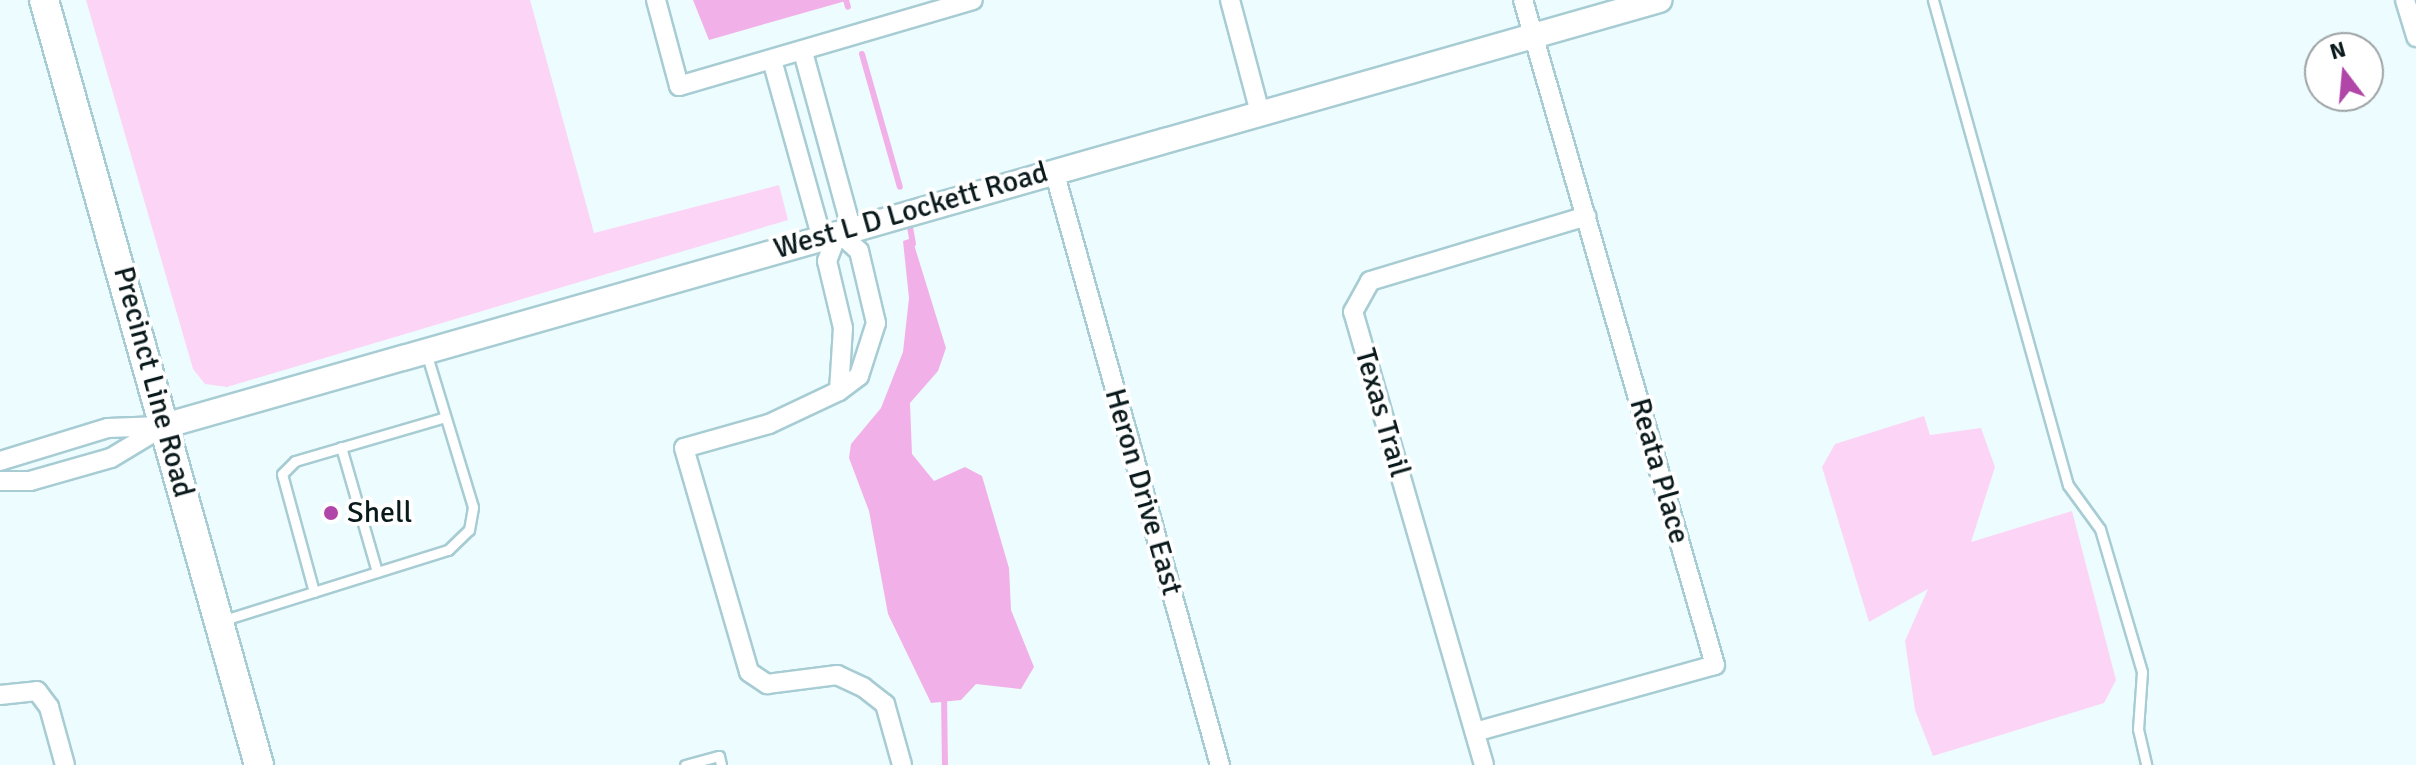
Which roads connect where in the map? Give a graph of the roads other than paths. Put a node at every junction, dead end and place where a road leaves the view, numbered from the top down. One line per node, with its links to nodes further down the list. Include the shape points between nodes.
1 (44, 0): 20 (main road, Precinct Line Road)
2 (656, 0): 12 (street, via 679,86)
3 (973, 0): 11 (street)
4 (1230, 0): 13 (street)
5 (1523, 0): 10 (street, Reata Place)
6 (1659, 0): 10 (main road, West L D Lockett Road)
7 (1933, 0): 36 (lane, via 2068,485 2100,529 2142,672 2138,729)
8 (2405, 0): 9 (street)
9 (2416, 37)
10 (1534, 38): 13 (main road, West L D Lockett Road); 15 (street, Reata Place)
11 (803, 52): 12 (street); 16 (street)
12 (772, 60): 16 (street)
13 (1260, 113): 14 (main road, West L D Lockett Road)
14 (1054, 171): 16 (main road, West L D Lockett Road); 34 (street, Heron Drive East)
15 (1586, 216): 28 (street, Texas Trail, via 1370,281 1353,312); 28 (street, Reata Place, via 1715,665)
16 (837, 232): 17 (main road, West L D Lockett Road); 18 (street, via 827,261 843,328); 18 (street, via 859,251 876,323 859,376)
17 (425, 349): 19 (lane); 20 (main road, West L D Lockett Road)
18 (839, 391): 33 (street, via 769,424 684,448 749,672 767,684 837,675 863,687 885,704)
19 (445, 417): 21 (lane); 24 (lane, via 473,507 469,530 448,550)
20 (164, 426): 22 (street, via 108,428); 23 (street, via 111,458 30,481); 26 (main road, Precinct Line Road)
21 (341, 447): 24 (lane); 25 (lane, via 295,461 282,474)
22 (1, 456)
23 (0, 481)
24 (377, 572): 25 (lane)
25 (314, 592): 26 (lane)
26 (219, 622): 30 (main road, Precinct Line Road)
27 (6, 694): 29 (street, via 37,691 49,707)
28 (1475, 732): 35 (street, Texas Trail)
29 (65, 765)
30 (259, 765)
31 (685, 765): 32 (lane, via 719,756)
32 (721, 765)
33 (902, 765)
34 (1220, 765)
35 (1484, 765)
36 (2146, 765)

